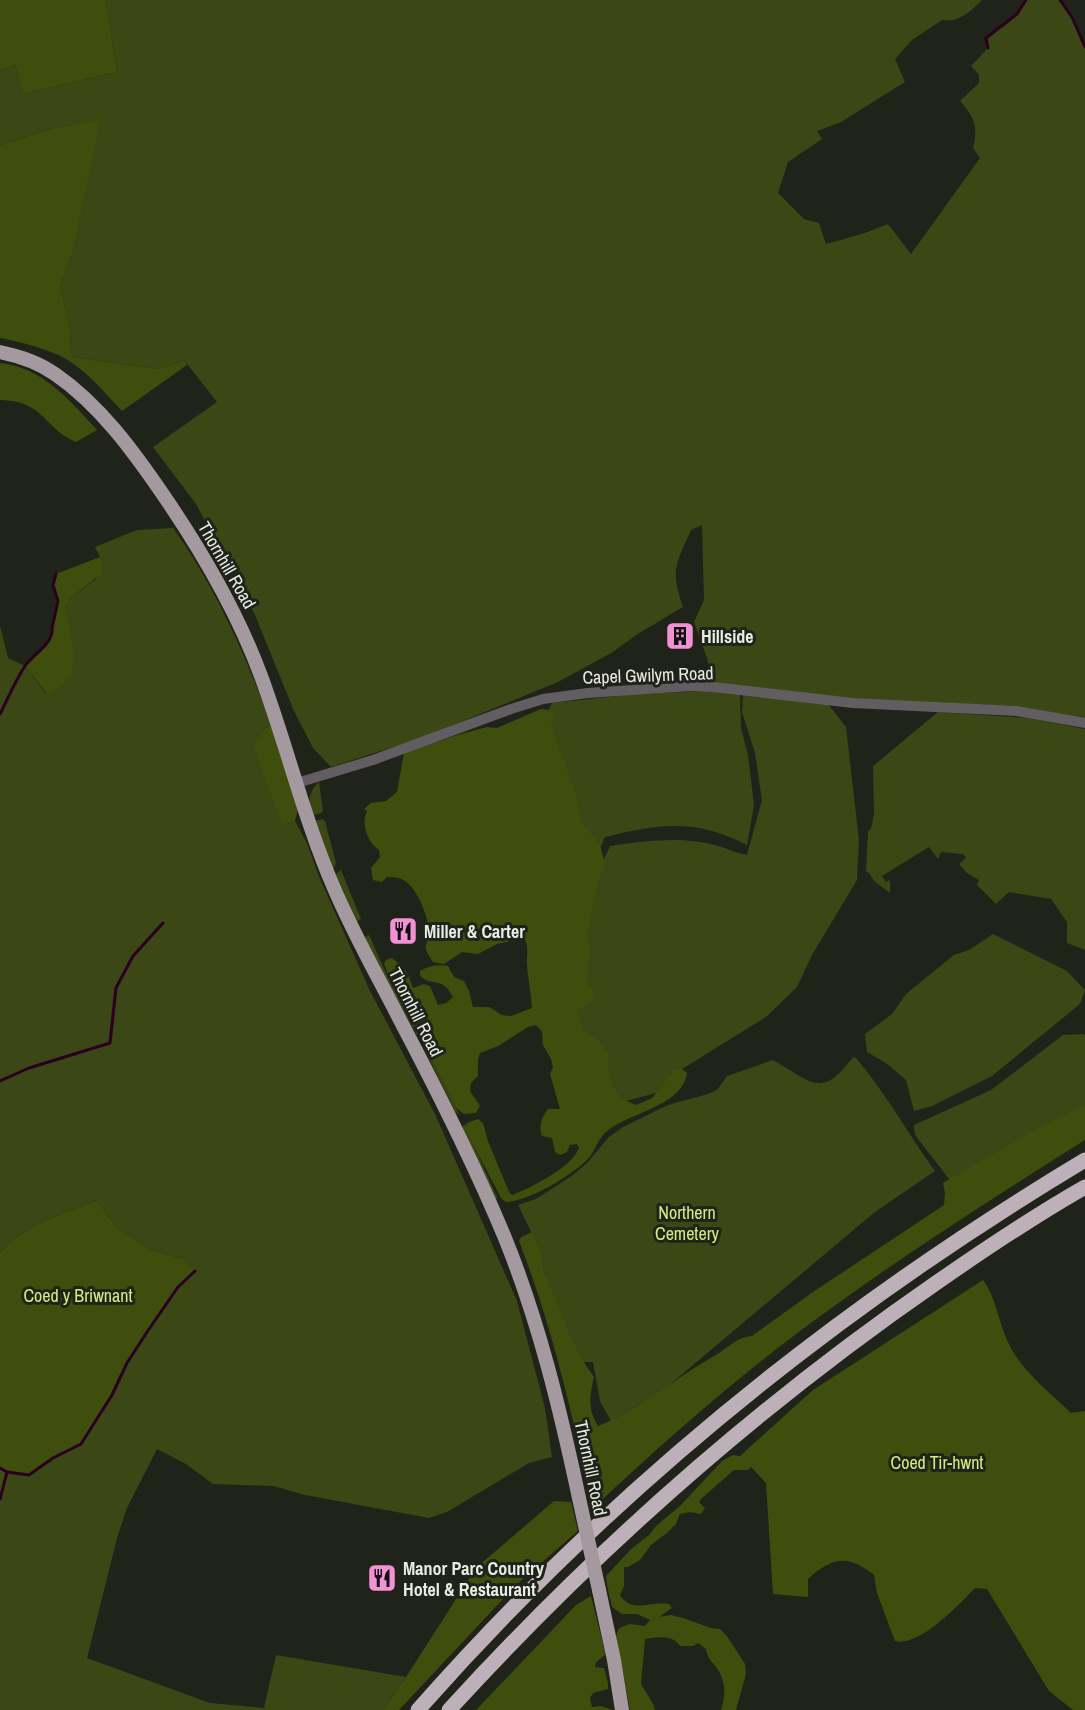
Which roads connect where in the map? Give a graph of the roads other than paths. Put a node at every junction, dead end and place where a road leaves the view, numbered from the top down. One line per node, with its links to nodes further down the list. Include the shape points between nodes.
1 (0, 352): 3 (main road, Thornhill Road, via 40,364 75,389 114,429 150,476 201,553 243,631)
2 (1085, 723): 3 (street, Capel Gwilym Road, via 1017,711 854,703 713,687 588,693 534,702)
3 (297, 783): 8 (main road, Thornhill Road, bridge, via 334,889 450,1119 516,1267 554,1386 602,1600)
4 (1085, 1160): 6 (highway, via 934,1255 756,1386 663,1465 563,1559 494,1626)
5 (1085, 1187): 7 (highway, via 904,1305 762,1412 540,1614)
6 (418, 1710)
7 (449, 1710)
8 (622, 1710)

